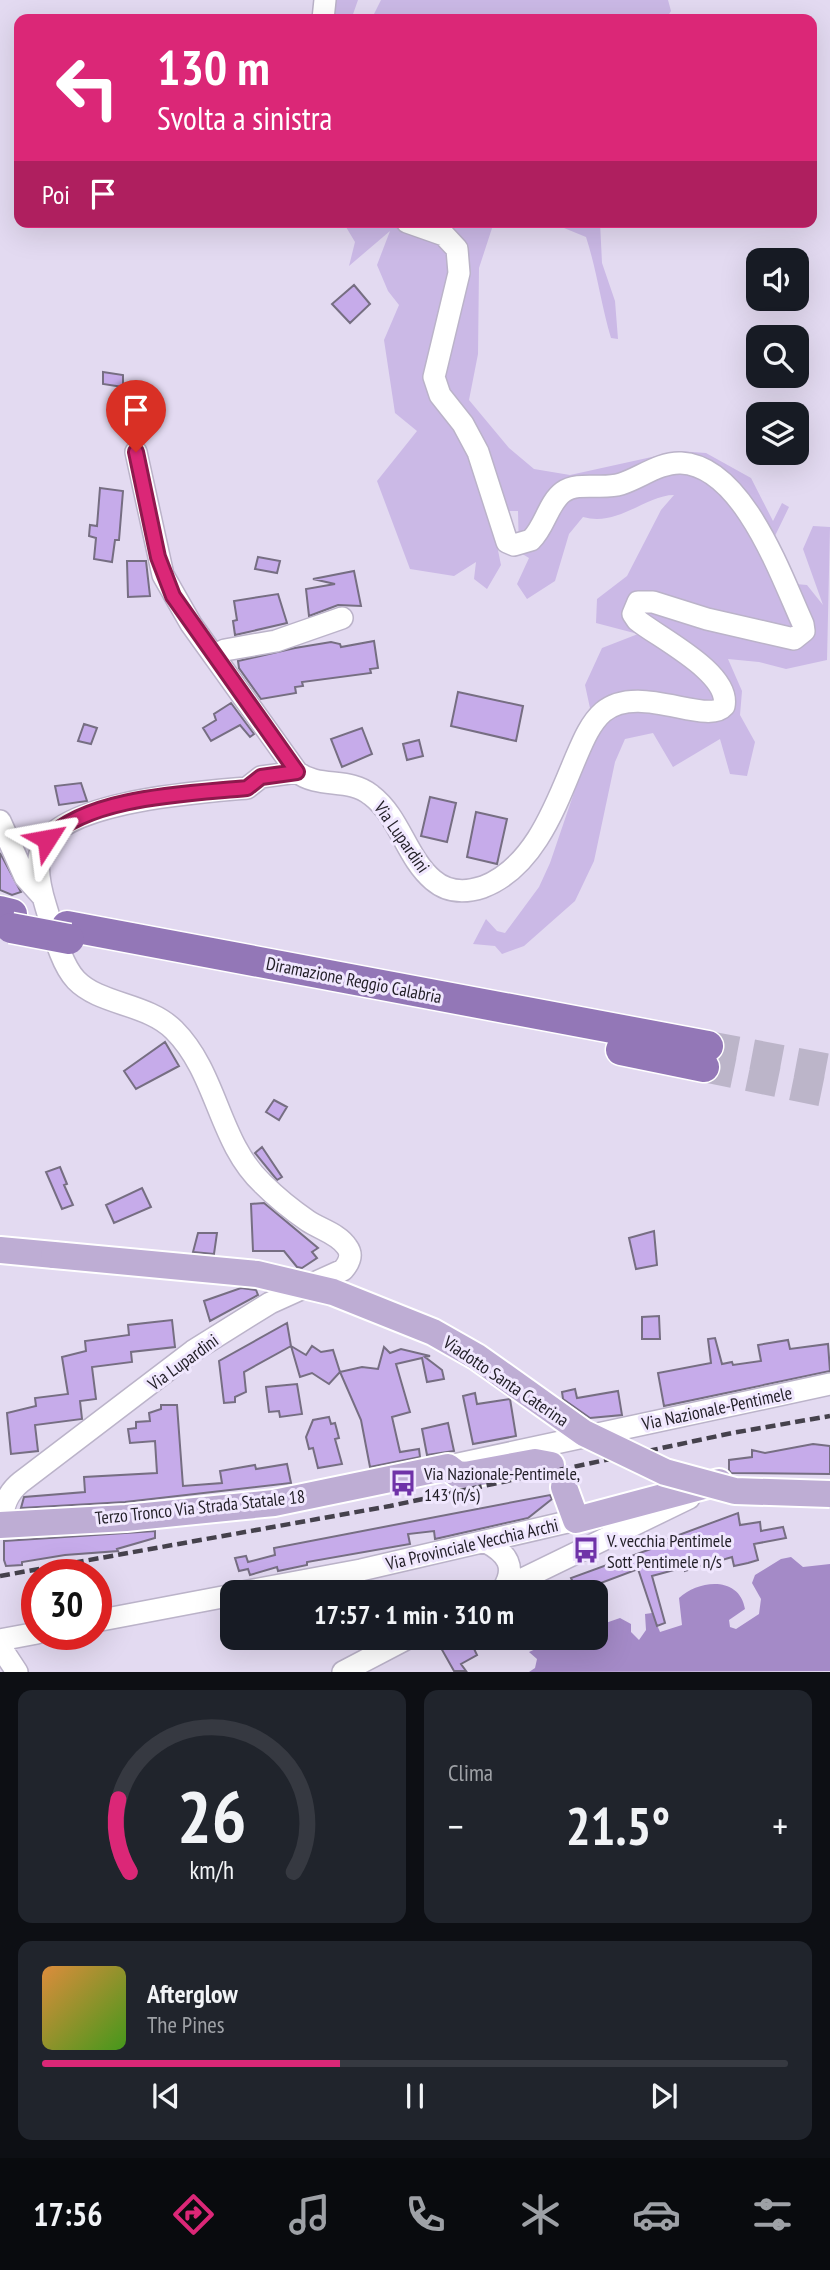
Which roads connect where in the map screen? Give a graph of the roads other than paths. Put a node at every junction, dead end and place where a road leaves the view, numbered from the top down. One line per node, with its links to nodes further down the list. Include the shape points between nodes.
1 (424, 228): 5 (street, Via Lupardini, via 444,235 457,249 458,273 434,377 440,395 478,452 507,542 531,541 557,498 573,487 603,488 664,466 693,466 721,480 752,518 804,631 794,639 653,601 638,602 633,614 636,620 704,669 723,692 724,706 712,714 650,701 622,703 601,713 581,746 551,817 525,854 511,872 473,890 446,889 433,880 370,794 345,784 307,780)
2 (136, 452): 4 (street, via 163,575)
3 (342, 618): 4 (street)
4 (215, 656): 5 (street)
5 (297, 772): 7 (street, Via Lupardini, via 261,777 247,788 110,807 69,823 41,848)
6 (0, 821): 7 (street, via 25,877)
7 (43, 897): 15 (street, Via Lupardini, via 75,980 149,1012 174,1030 204,1071 242,1162 309,1222 342,1241 350,1259 343,1270 270,1303 193,1351)
8 (6, 920): 9 (highway, Diramazione Reggio Calabria)
9 (706, 1056)
10 (0, 1250): 17 (main road, Viadotto Santa Caterina, bridge, via 257,1274 333,1292 432,1332 477,1357 584,1433 665,1472 735,1491)
11 (830, 1384): 12 (street, Via Nazionale-Pentimele)
12 (604, 1433): 13 (street, Terzo Tronco Via Strada Statale 18)
13 (448, 1466): 18 (main road, via 465,1475 535,1462); 19 (main road, Terzo Tronco Via Strada Statale 18, via 274,1503)
14 (724, 1480): 16 (main road); 18 (main road, via 630,1507); 24 (street)
15 (7, 1482): 19 (street, Via Lupardini)
16 (830, 1482)
17 (830, 1494)
18 (573, 1497): 20 (street, Via Provinciale Vecchia Archi); 20 (street)
19 (1, 1525)
20 (534, 1530): 21 (street, Via Provinciale Vecchia Archi)
21 (486, 1542): 22 (street, Via Provinciale Vecchia Archi); 23 (street, via 508,1558 511,1571)
22 (301, 1580)
23 (506, 1580)
24 (521, 1580)
25 (220, 1597): 26 (street)
26 (112, 1618)
27 (21, 1636): 28 (street)
28 (0, 1640)
29 (0, 1646): 31 (street)
30 (384, 1650): 32 (street)
31 (17, 1671)
32 (343, 1671)

